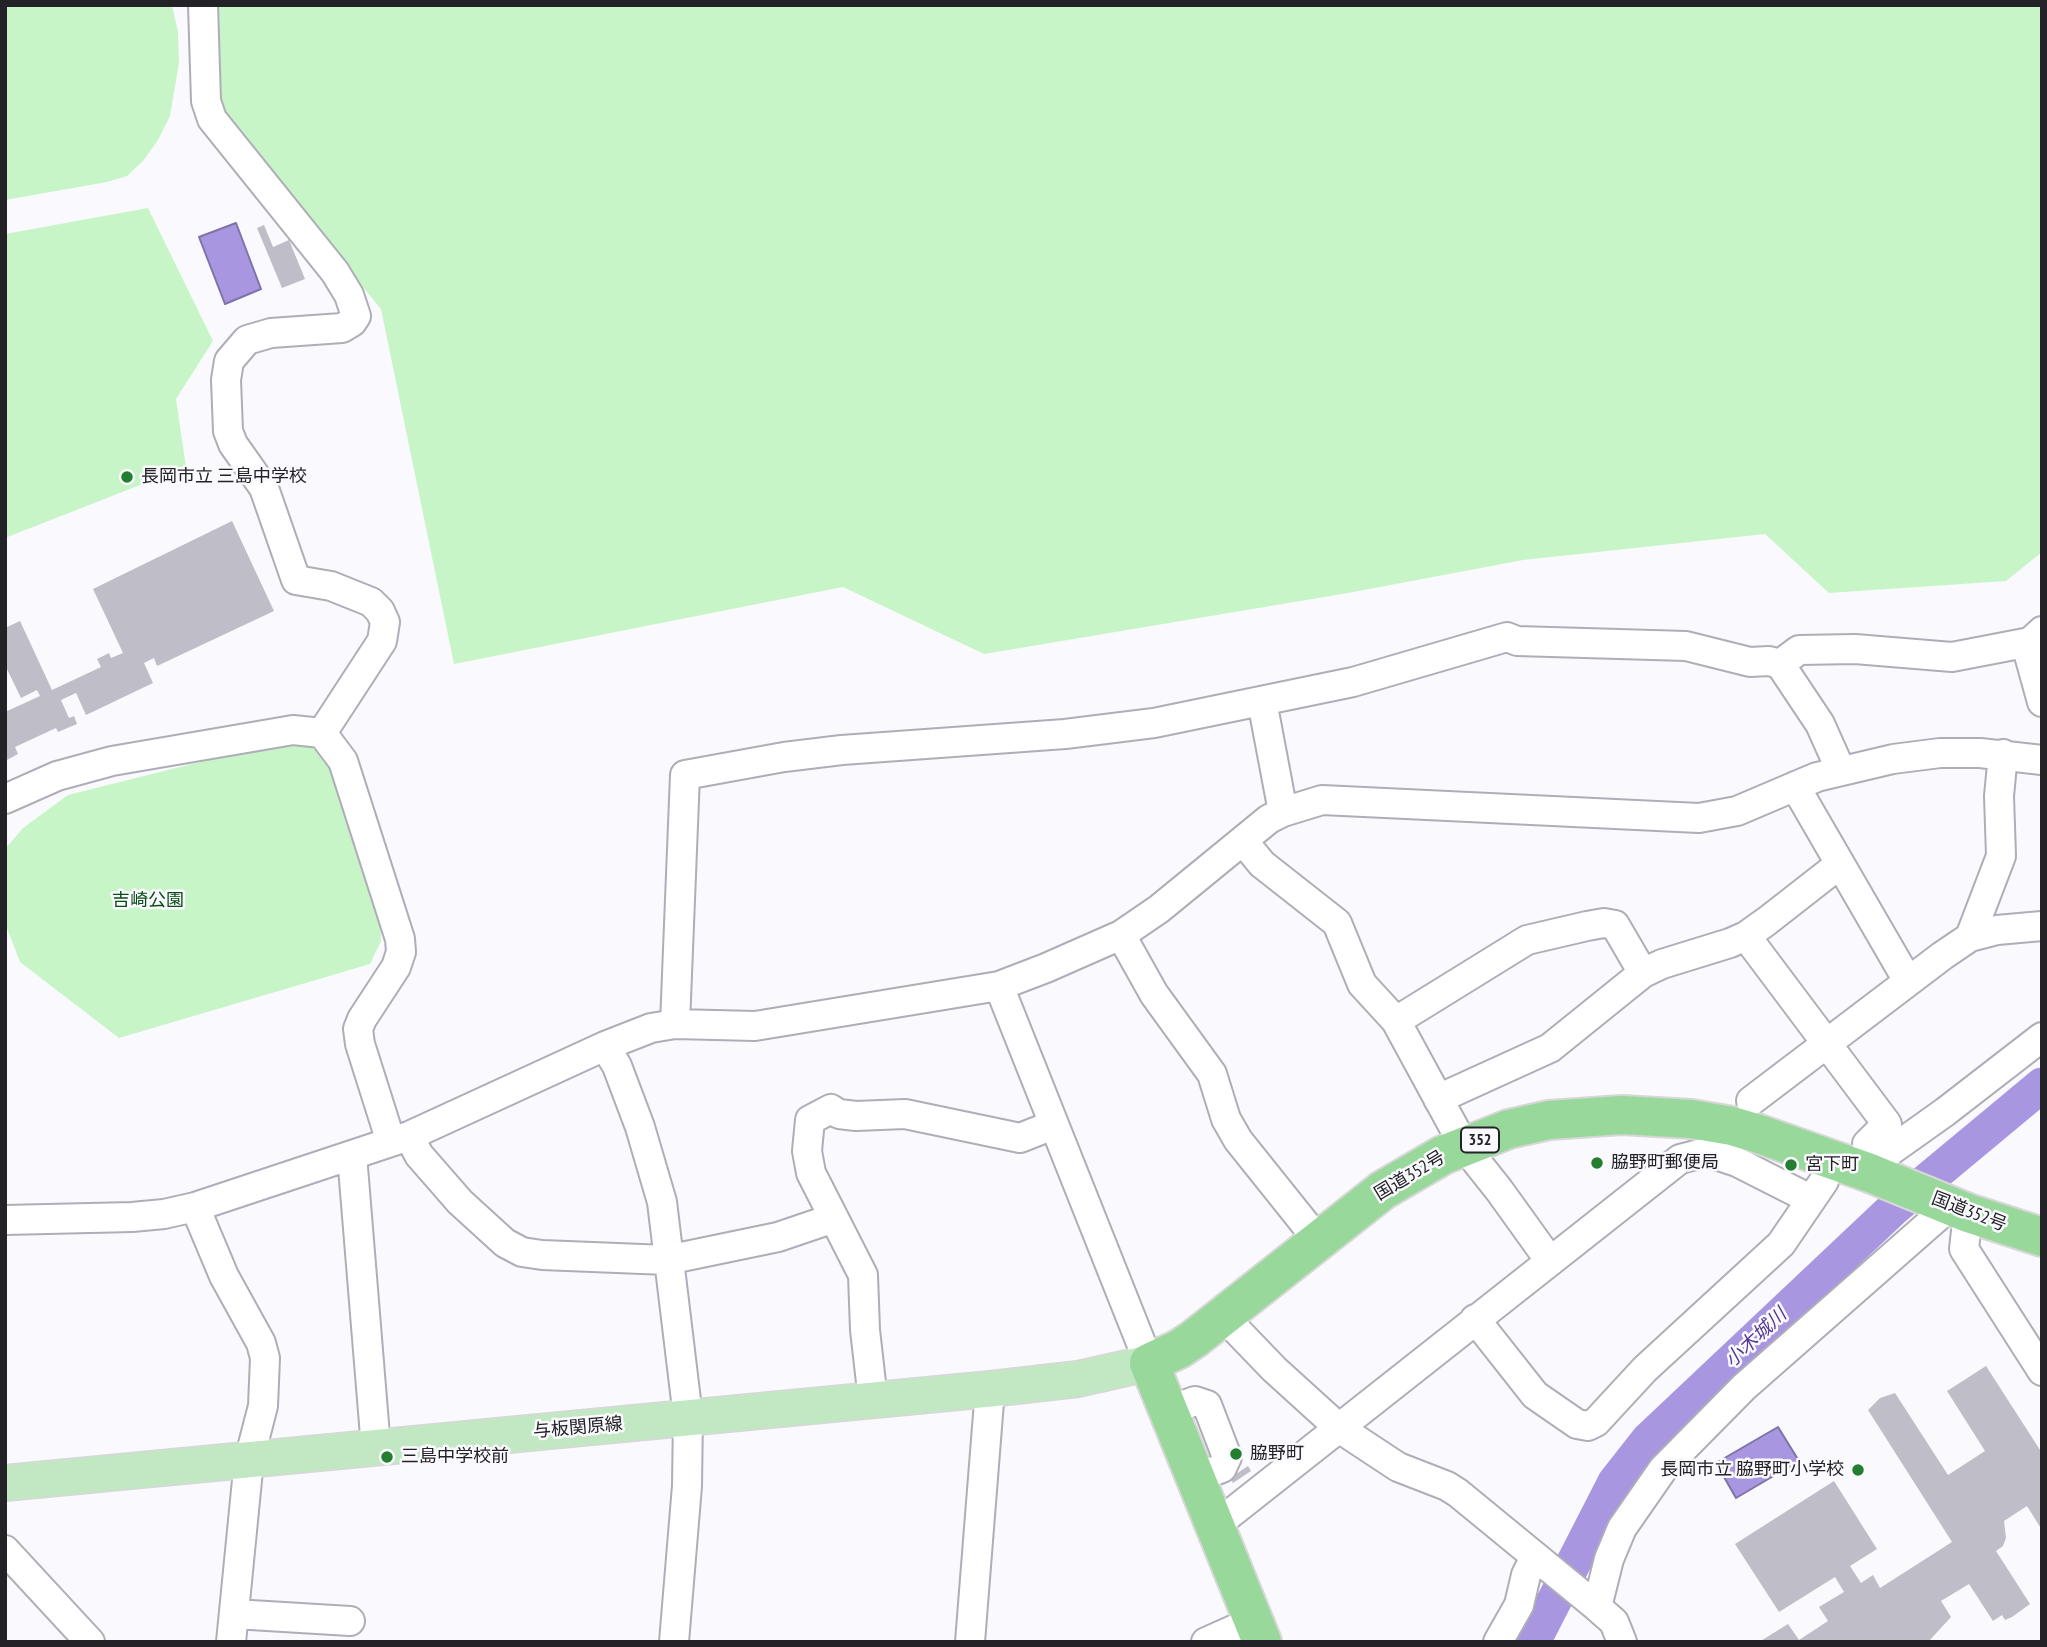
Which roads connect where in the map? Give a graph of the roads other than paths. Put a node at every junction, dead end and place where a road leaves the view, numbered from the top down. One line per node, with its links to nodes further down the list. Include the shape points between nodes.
1 (203, 5): 6 (street, via 206,101 212,118 335,272 356,316 342,328 271,332 247,340 229,361 226,380 228,432 264,488 296,580 331,586 371,602 385,622 382,641)
2 (2036, 637): 3 (street, via 1952,657 1855,649 1798,650); 5 (street, via 2029,655)
3 (1780, 664): 4 (street, via 1750,662 1686,646 1507,637 1353,682); 9 (street, via 1819,724)
4 (1262, 701): 12 (street); 23 (street, via 1154,723 842,750 685,775)
5 (2042, 702)
6 (322, 733): 11 (street, via 293,730 112,761 57,776); 30 (street, via 343,761 400,939 396,967 358,1029)
7 (2003, 754): 8 (street); 9 (street, via 1940,754); 18 (street, via 2001,856)
8 (2042, 760)
9 (1842, 771): 10 (street)
10 (1795, 786): 12 (street, via 1737,811 1699,818 1322,800); 14 (street)
11 (5, 799)
12 (1283, 812): 13 (street)
13 (1243, 841): 16 (street); 22 (street, via 1262,864 1337,923 1362,984)
14 (1840, 864): 17 (street); 20 (street)
15 (2042, 926): 18 (street)
16 (1121, 935): 21 (street); 39 (street, via 1154,993 1212,1074 1238,1140)
17 (1746, 936): 19 (street); 25 (street)
18 (1970, 937): 20 (street)
19 (1643, 973): 22 (street, via 1615,925 1587,926 1527,940); 27 (street, via 1549,1048)
20 (1909, 981): 25 (street)
21 (999, 986): 23 (street, via 755,1026); 29 (street)
22 (1396, 1021): 27 (street)
23 (675, 1024): 26 (street)
24 (2042, 1037): 33 (street, via 1945,1112)
25 (1827, 1043): 28 (street); 33 (street, via 1887,1124)
26 (605, 1046): 30 (street); 40 (street, via 640,1127 662,1202)
27 (1438, 1099): 31 (street)
28 (1751, 1101)
29 (1053, 1125): 36 (street, via 1020,1138 905,1114 856,1116 831,1109 810,1120 807,1151 811,1173); 45 (street)
30 (400, 1139): 32 (street); 40 (street, via 460,1202 505,1243 522,1252)
31 (1464, 1146): 33 (highway, 国道352号 / 352, via 1549,1120 1659,1115 1732,1126); 39 (highway, 国道352号 / 352, via 1382,1190); 41 (street)
32 (352, 1155): 35 (street); 50 (street)
33 (1866, 1163): 34 (highway, 国道352号 / 352)
34 (1952, 1206): 38 (highway, 国道352号 / 352); 44 (street, via 1964,1249); 56 (street, via 1744,1388 1663,1469 1622,1528)
35 (195, 1207): 37 (street, via 132,1217); 51 (street, via 265,1358 263,1406)
36 (834, 1218): 40 (street, via 778,1237); 47 (street, via 863,1275)
37 (5, 1220)
38 (2042, 1237)
39 (1318, 1240): 42 (highway, 国道352号 / 352)
40 (667, 1260): 48 (street)
41 (1550, 1261): 43 (street); 43 (street, via 1684,1151 1716,1155 1817,1190 1781,1244 1588,1426 1577,1424 1535,1395)
42 (1223, 1317): 45 (highway, 国道352号 / 352, via 1179,1349); 49 (street)
43 (1475, 1319): 49 (street)
44 (2038, 1359)
45 (1149, 1363): 46 (main road, 与板関原線, via 1078,1379); 53 (highway)
46 (990, 1389): 47 (main road, 与板関原線); 62 (street)
47 (873, 1400): 48 (main road, 与板関原線)
48 (688, 1417): 50 (main road, 与板関原線); 61 (street)
49 (1339, 1428): 53 (street); 55 (street, via 1398,1467 1458,1493)
50 (376, 1448): 51 (main road, 与板関原線)
51 (249, 1460): 52 (main road, 与板関原線); 58 (street)
52 (5, 1483)
53 (1216, 1525): 59 (highway)
54 (5, 1550): 60 (street)
55 (1538, 1559): 56 (street); 64 (street, via 1526,1575 1519,1605)
56 (1594, 1605): 65 (street, via 1614,1622)
57 (350, 1621): 58 (street)
58 (233, 1628)
59 (1258, 1631): 63 (street)
60 (90, 1642)
61 (674, 1642)
62 (970, 1642)
63 (1206, 1642)
64 (1497, 1642)
65 (1622, 1642)

